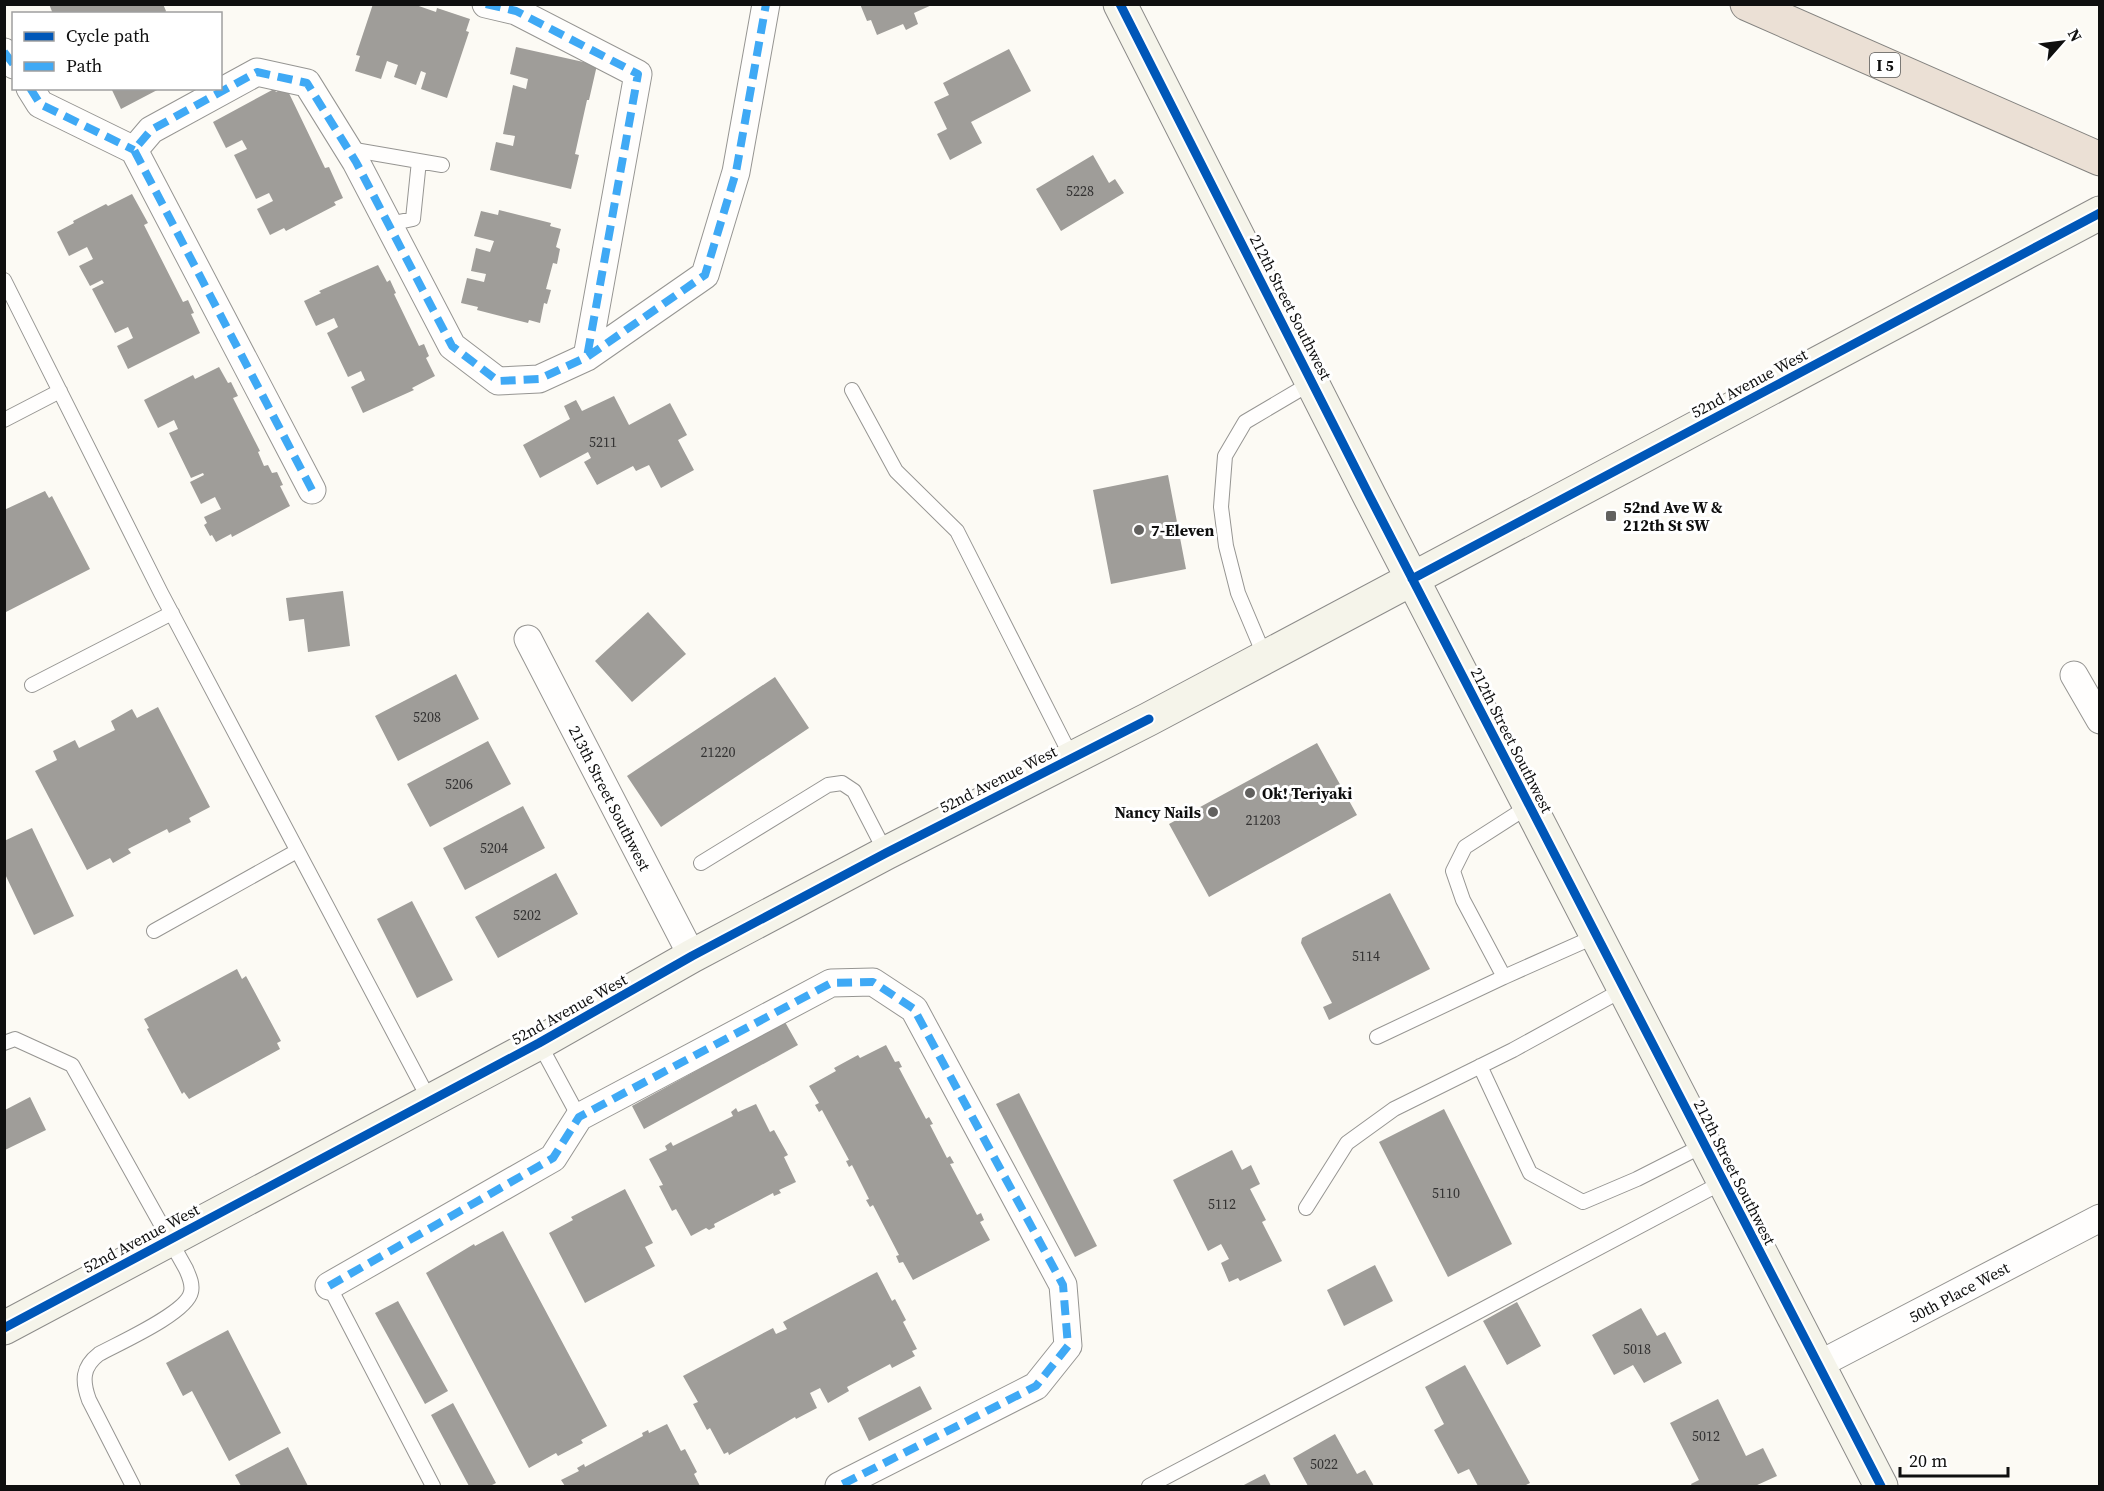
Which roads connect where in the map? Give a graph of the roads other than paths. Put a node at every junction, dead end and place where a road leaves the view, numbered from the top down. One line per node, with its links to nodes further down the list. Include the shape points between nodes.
1 (486, 4): 14 (street, via 516,11 638,74)
2 (765, 4): 14 (street, via 736,172 705,275)
3 (1120, 4): 15 (street, 212th Street Southwest)
4 (1747, 4): 8 (highway, I 5)
5 (31, 90): 6 (street, via 40,104)
6 (134, 150): 7 (street, via 151,130 257,72 307,83); 19 (street)
7 (349, 150): 9 (lane); 12 (street)
8 (2100, 159)
9 (419, 161): 10 (lane); 12 (lane, via 413,219)
10 (442, 165)
11 (2100, 213): 20 (street, 52nd Avenue West)
12 (389, 224): 14 (street, via 452,346 498,381 539,379)
13 (4, 280): 17 (lane)
14 (587, 357)
15 (1312, 382): 20 (street, 212th Street Southwest); 23 (lane, via 1245,422 1225,456 1221,507 1226,546 1238,593)
16 (852, 390): 27 (lane, via 896,471 957,531)
17 (60, 391): 18 (lane); 21 (lane)
18 (4, 420)
19 (312, 490)
20 (1412, 579): 23 (street, 52nd Avenue West); 28 (street, 212th Street Southwest)
21 (172, 613): 25 (lane); 29 (lane)
22 (528, 639): 34 (street, 213th Street Southwest)
23 (1265, 657): 27 (street, 52nd Avenue West)
24 (2074, 675): 26 (street)
25 (32, 685)
26 (2100, 720)
27 (1072, 758): 30 (street, 52nd Avenue West)
28 (1529, 806): 33 (street, 212th Street Southwest); 35 (lane, via 1465,847 1453,871 1463,900)
29 (297, 851): 32 (lane); 41 (lane)
30 (886, 853): 31 (lane, via 854,791 842,783 828,785); 34 (street, 52nd Avenue West)
31 (701, 863)
32 (154, 931)
33 (1596, 936): 35 (lane); 36 (street, 212th Street Southwest)
34 (692, 956): 39 (street, 52nd Avenue West)
35 (1504, 977): 37 (lane)
36 (1624, 989): 40 (lane); 43 (street, 212th Street Southwest)
37 (1377, 1037)
38 (4, 1043): 47 (lane, via 15,1039 72,1065)
39 (538, 1043): 41 (street, 52nd Avenue West); 42 (lane)
40 (1480, 1066): 43 (lane, via 1530,1173 1583,1202); 45 (lane, via 1394,1109 1347,1143)
41 (430, 1101): 47 (street, 52nd Avenue West)
42 (579, 1117): 48 (street, via 553,1158); 53 (street, via 831,982 873,982 914,1009 1063,1285 1068,1346 1036,1386)
43 (1704, 1145): 44 (street, 212th Street Southwest)
44 (1723, 1182): 50 (street, 212th Street Southwest); 54 (lane)
45 (1306, 1208)
46 (2100, 1218): 50 (street, 50th Place West)
47 (169, 1240): 49 (street, 52nd Avenue West); 51 (lane, via 191,1281 189,1298 178,1310 91,1360 84,1375 88,1400)
48 (329, 1286): 52 (lane)
49 (4, 1328)
50 (1818, 1365): 55 (street, 212th Street Southwest)
51 (133, 1486)
52 (433, 1486)
53 (839, 1486)
54 (1149, 1486)
55 (1881, 1486)

